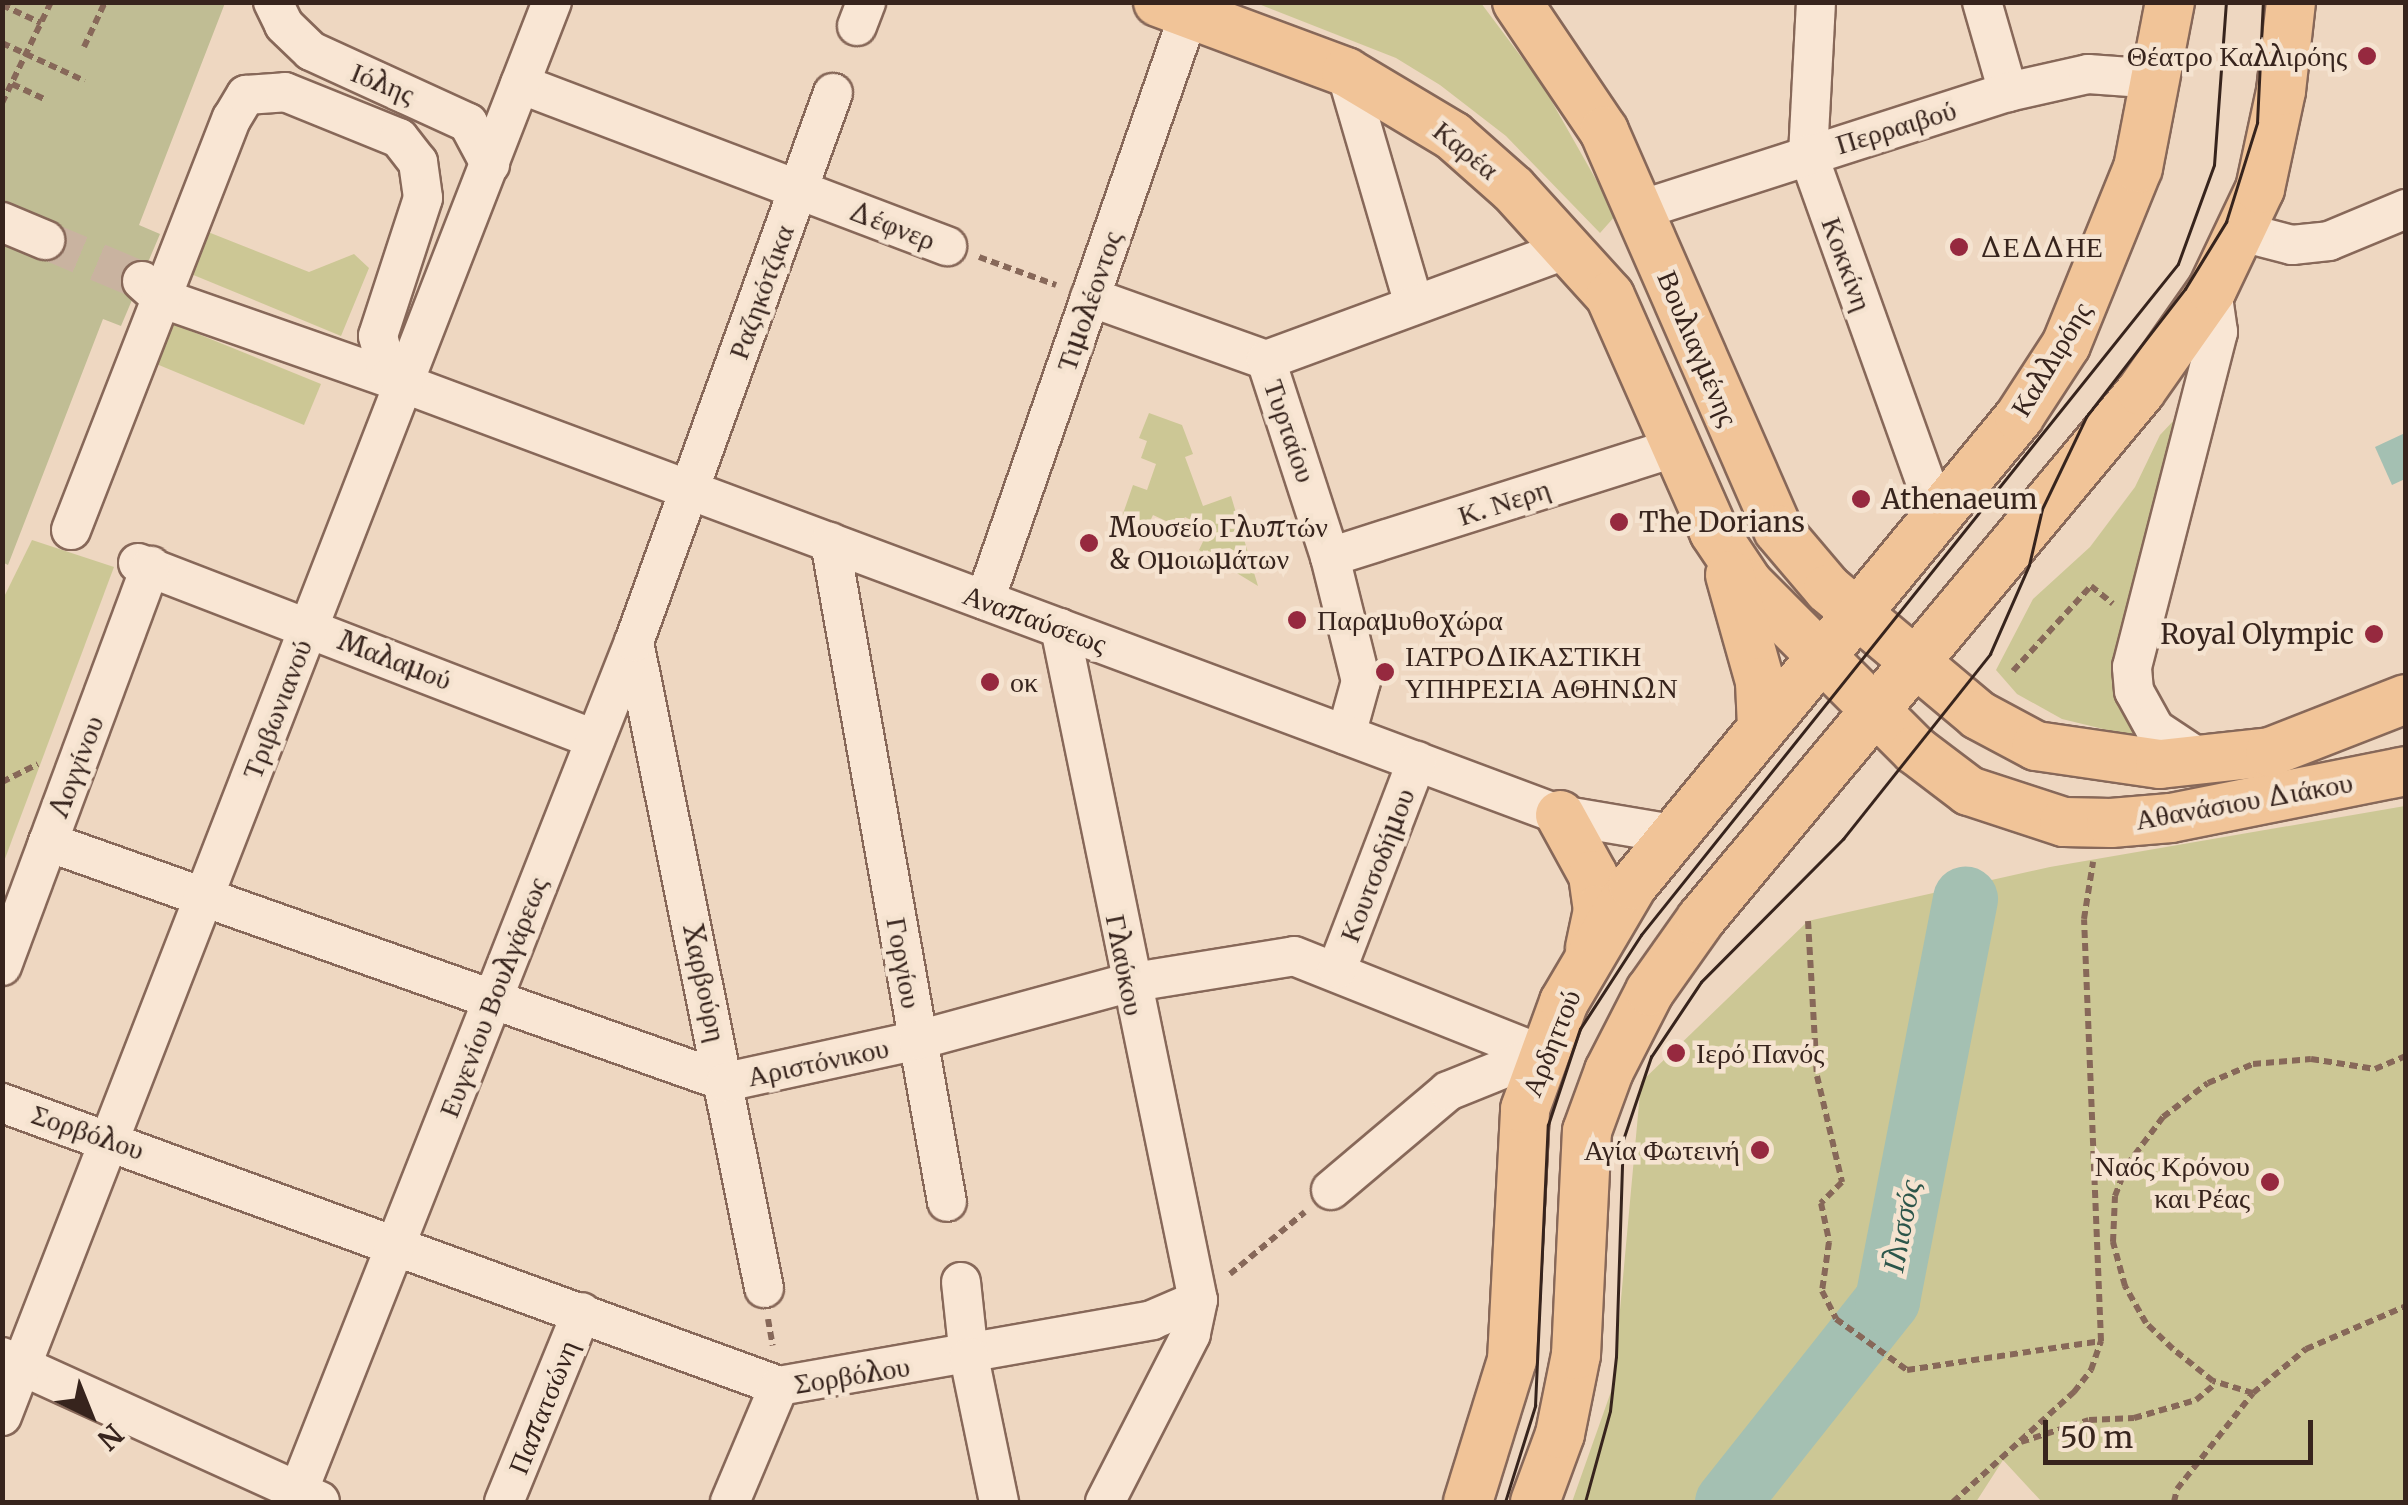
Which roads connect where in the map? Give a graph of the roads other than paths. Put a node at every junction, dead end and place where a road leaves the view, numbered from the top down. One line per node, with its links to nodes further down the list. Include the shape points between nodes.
1 (273, 2): 15 (street, Ιόλης, via 284,25 311,51 468,124)
2 (552, 2): 11 (street, Τριβωνιανού)
3 (1517, 2): 18 (main road, Βουλιαγμένης, via 1604,131)
4 (1816, 2): 14 (street, Κοκκίνη)
5 (1982, 2): 12 (street)
6 (2170, 2): 10 (main road, Καλλιρόης)
7 (2291, 2): 20 (main road, via 2272,144)
8 (1180, 6): 9 (main road, Καρέα); 26 (street, Τιμολέοντος)
9 (1346, 72): 23 (main road, Καρέα, via 1453,136); 27 (street)
10 (2158, 79): 12 (street, Περραιβού, via 2088,74); 32 (main road, Καλλιρόης, via 2138,168 2066,345 2019,417)
11 (520, 84): 15 (street, Τριβωνιανού); 16 (street, Δέφνερ)
12 (2008, 92): 14 (street, Περραιβού)
13 (832, 94): 16 (street, Ραζηκότζικα)
14 (1808, 154): 18 (street, Περραιβού); 32 (street, Κοκκίνη)
15 (490, 164): 29 (street, Τριβωνιανού)
16 (798, 190): 22 (street, Δέφνερ); 31 (street, Ραζηκότζικα)
17 (2406, 208): 20 (street, via 2329,242 2292,245)
18 (1640, 210): 39 (main road, Βουλιαγμένης, via 1760,496 1800,559)
19 (2, 222): 21 (street)
20 (2242, 232): 25 (main road)
21 (45, 240)
22 (947, 246)
23 (1571, 248): 27 (street); 30 (main road, Βουλιαγμένης, via 1622,318)
24 (150, 289): 29 (street, Αναπαύσεως); 29 (street, via 246,96 285,92 399,138 418,162 423,198 378,336); 33 (street)
25 (2212, 290): 44 (main road, via 2141,392); 51 (street, via 2218,332 2132,667 2134,691 2155,729)
26 (1090, 297): 28 (street); 38 (street, Τιμολέοντος)
27 (1414, 304): 28 (street)
28 (1266, 360): 36 (street, Τυρταίου)
29 (397, 380): 31 (street, Αναπαύσεως); 40 (street, Τριβωνιανού)
30 (1677, 447): 34 (main road, Βουλιαγμένης); 36 (street, Κ. Νερη)
31 (690, 490): 35 (street, Αναπαύσεως); 42 (street, Ευγενίου Βουλγάρεως)
32 (1938, 517): 39 (main road, Καλλιρόης)
33 (71, 530)
34 (1714, 532): 43 (main road, Βουλιαγμένης, via 1749,584); 47 (main road, via 1746,620)
35 (830, 542): 38 (street, Αναπαύσεως); 62 (street, Γοργίου)
36 (1330, 558): 48 (street, Τυρταίου, via 1361,680)
37 (145, 564): 40 (street, Μαλαμού); 55 (street, Λογγίνου)
38 (985, 600): 41 (street, Αναπαύσεως)
39 (1856, 614): 43 (main road, Καλλιρόης); 44 (main road, Βουλιαγμένης)
40 (309, 627): 49 (street, Μαλαμού); 56 (street, Τριβωνιανού)
41 (1060, 628): 48 (street, Αναπαύσεως); 60 (street, Γλαύκου)
42 (634, 642): 49 (street, Ευγενίου Βουλγάρεως); 64 (street, Χαρβούρη)
43 (1820, 658): 46 (main road, Βουλιαγμένης); 47 (main road, Αρδηττού)
44 (1916, 664): 46 (main road); 51 (main road, Αθανάσιου Διάκου, via 1991,724 2036,746 2113,760)
45 (2406, 699): 51 (main road, Αθανάσιου Διάκου, via 2270,752)
46 (1876, 713): 52 (main road, Αθανάσιου Διάκου, via 1969,791 2064,822 2171,818); 84 (main road, via 1701,919 1650,991 1609,1071 1587,1131 1576,1354 1560,1434)
47 (1762, 727): 54 (main road, Αρδηττού)
48 (1346, 734): 50 (street, Αναπαύσεως)
49 (595, 739): 61 (street, Ευγενίου Βουλγάρεως)
50 (1417, 761): 53 (street, Αναπαύσεως); 59 (street, Κουτσοδήμου)
51 (2205, 762)
52 (2406, 771)
53 (1560, 816): 54 (street, Αναπαύσεως); 57 (main road, via 1593,876 1598,910)
54 (1672, 834): 57 (main road, Αρδηττού)
55 (48, 842): 56 (street, Αριστόνικου); 58 (street, Λογγίνου)
56 (205, 894): 61 (street, Αριστόνικου); 66 (street, Τριβωνιανού)
57 (1588, 954): 63 (main road, Αρδηττού)
58 (2, 966)
59 (1336, 969): 60 (street, Αριστόνικου, via 1294,956); 63 (street, Αριστόνικου)
60 (1128, 983): 62 (street, Αριστόνικου); 72 (street, Γλαύκου)
61 (493, 996): 64 (street, Αριστόνικου); 69 (street, Ευγενίου Βουλγάρεως)
62 (918, 1040): 64 (street, Αριστόνικου); 68 (street, Γοργίου)
63 (1540, 1054): 67 (street, via 1448,1091); 83 (main road, Αρδηττού, via 1521,1131 1512,1360)
64 (726, 1082): 71 (street, Χαρβούρη)
65 (2, 1103): 66 (street, Σορβόλου)
66 (111, 1138): 69 (street, Σορβόλου); 75 (street, Τριβωνιανού)
67 (1331, 1190)
68 (947, 1202)
69 (396, 1242): 73 (street, Σορβόλου); 78 (street, Ευγενίου Βουλγάρεως)
70 (962, 1282): 74 (street)
71 (764, 1288)
72 (1198, 1300): 74 (street, Σορβόλου, via 1152,1320); 82 (street, via 1191,1334)
73 (582, 1312): 76 (street, Σορβόλου); 79 (street, Παπατσώνη)
74 (969, 1357): 76 (street, Σορβόλου); 81 (street)
75 (12, 1361): 77 (street, Τριβωνιανού); 78 (street)
76 (778, 1386): 80 (street)
77 (2, 1416)
78 (305, 1499)
79 (504, 1502)
80 (730, 1502)
81 (999, 1502)
82 (1106, 1502)
83 (1468, 1502)
84 (1535, 1502)

